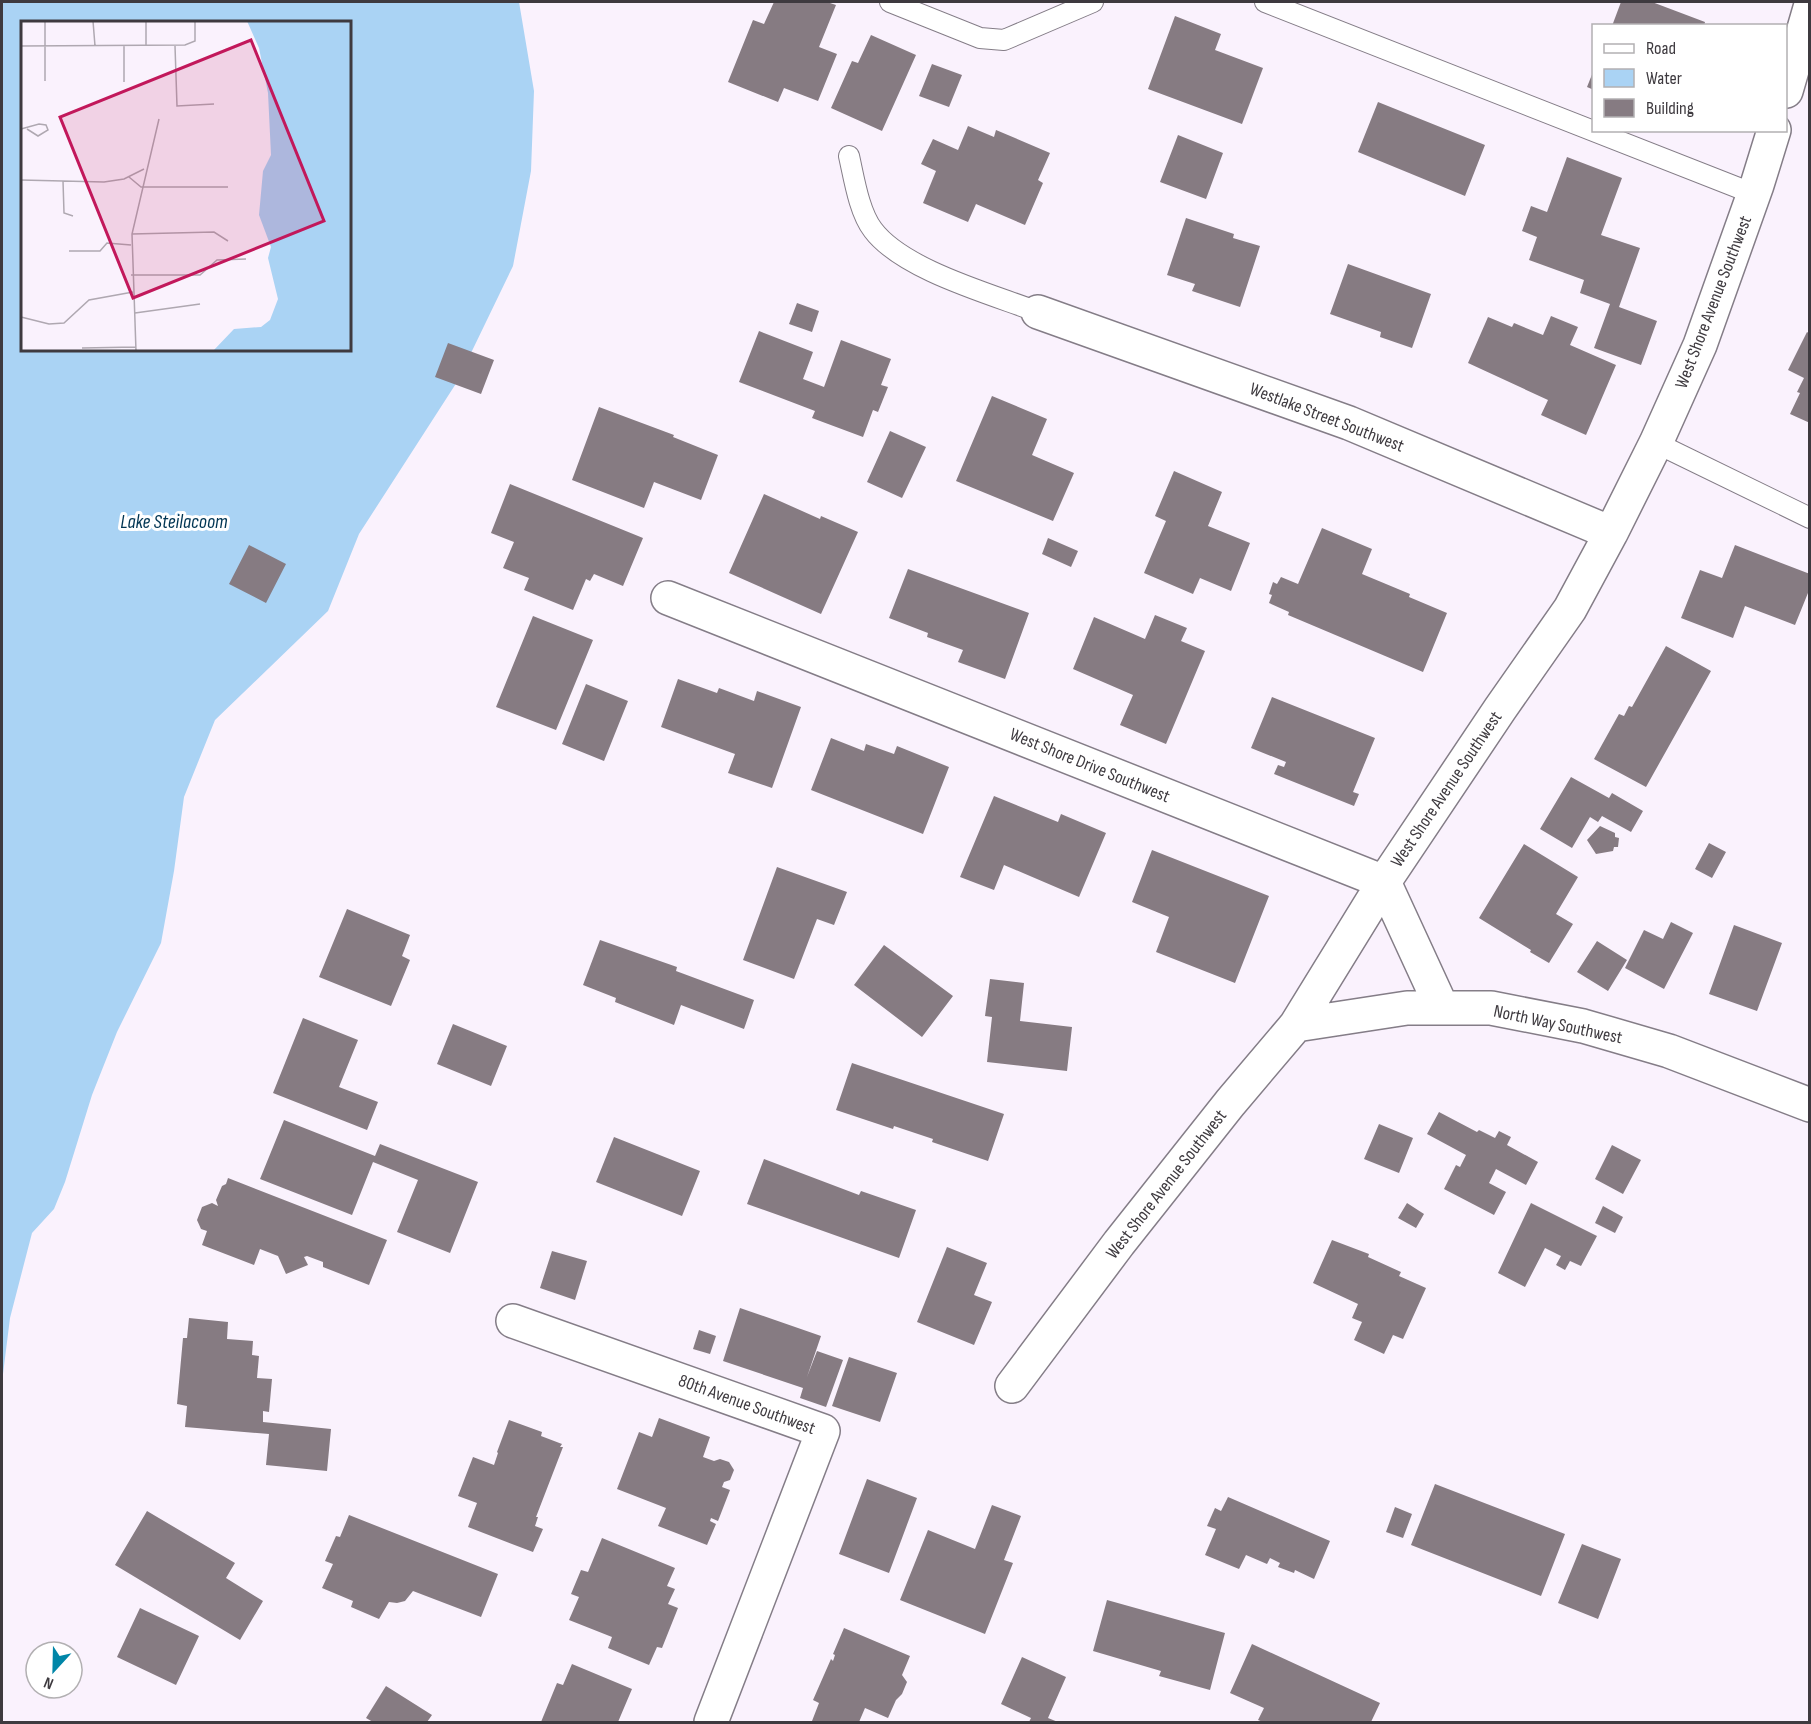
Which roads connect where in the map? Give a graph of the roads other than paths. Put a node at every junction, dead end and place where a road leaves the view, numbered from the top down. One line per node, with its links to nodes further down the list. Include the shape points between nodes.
1 (890, 2): 2 (lane, via 980,38 1004,40)
2 (1092, 2)
3 (1265, 2): 7 (lane)
4 (1809, 8): 5 (street)
5 (1803, 53): 6 (street)
6 (1787, 87)
7 (1592, 130)
8 (1596, 132): 11 (lane)
9 (1772, 132): 11 (street, West Shore Avenue Southwest)
10 (849, 156): 12 (lane, via 873,230 897,253 931,271)
11 (1754, 194): 13 (street, West Shore Avenue Southwest, via 1700,345)
12 (1038, 312): 15 (street, Westlake Street Southwest, via 1349,423)
13 (1656, 443): 14 (lane); 15 (street, West Shore Avenue Southwest)
14 (1809, 518)
15 (1611, 533): 17 (street, West Shore Avenue Southwest, via 1570,609)
16 (668, 598): 17 (street, West Shore Drive Southwest)
17 (1384, 882): 18 (street); 19 (street, West Shore Avenue Southwest)
18 (1442, 1008): 19 (street, North Way Southwest, via 1407,1008); 20 (street, North Way Southwest, via 1491,1008 1583,1026 1669,1051)
19 (1296, 1025): 22 (street, West Shore Avenue Southwest, via 1119,1243)
20 (1809, 1105)
21 (513, 1321): 23 (street, 80th Avenue Southwest, via 823,1431)
22 (1012, 1386)
23 (711, 1722)

